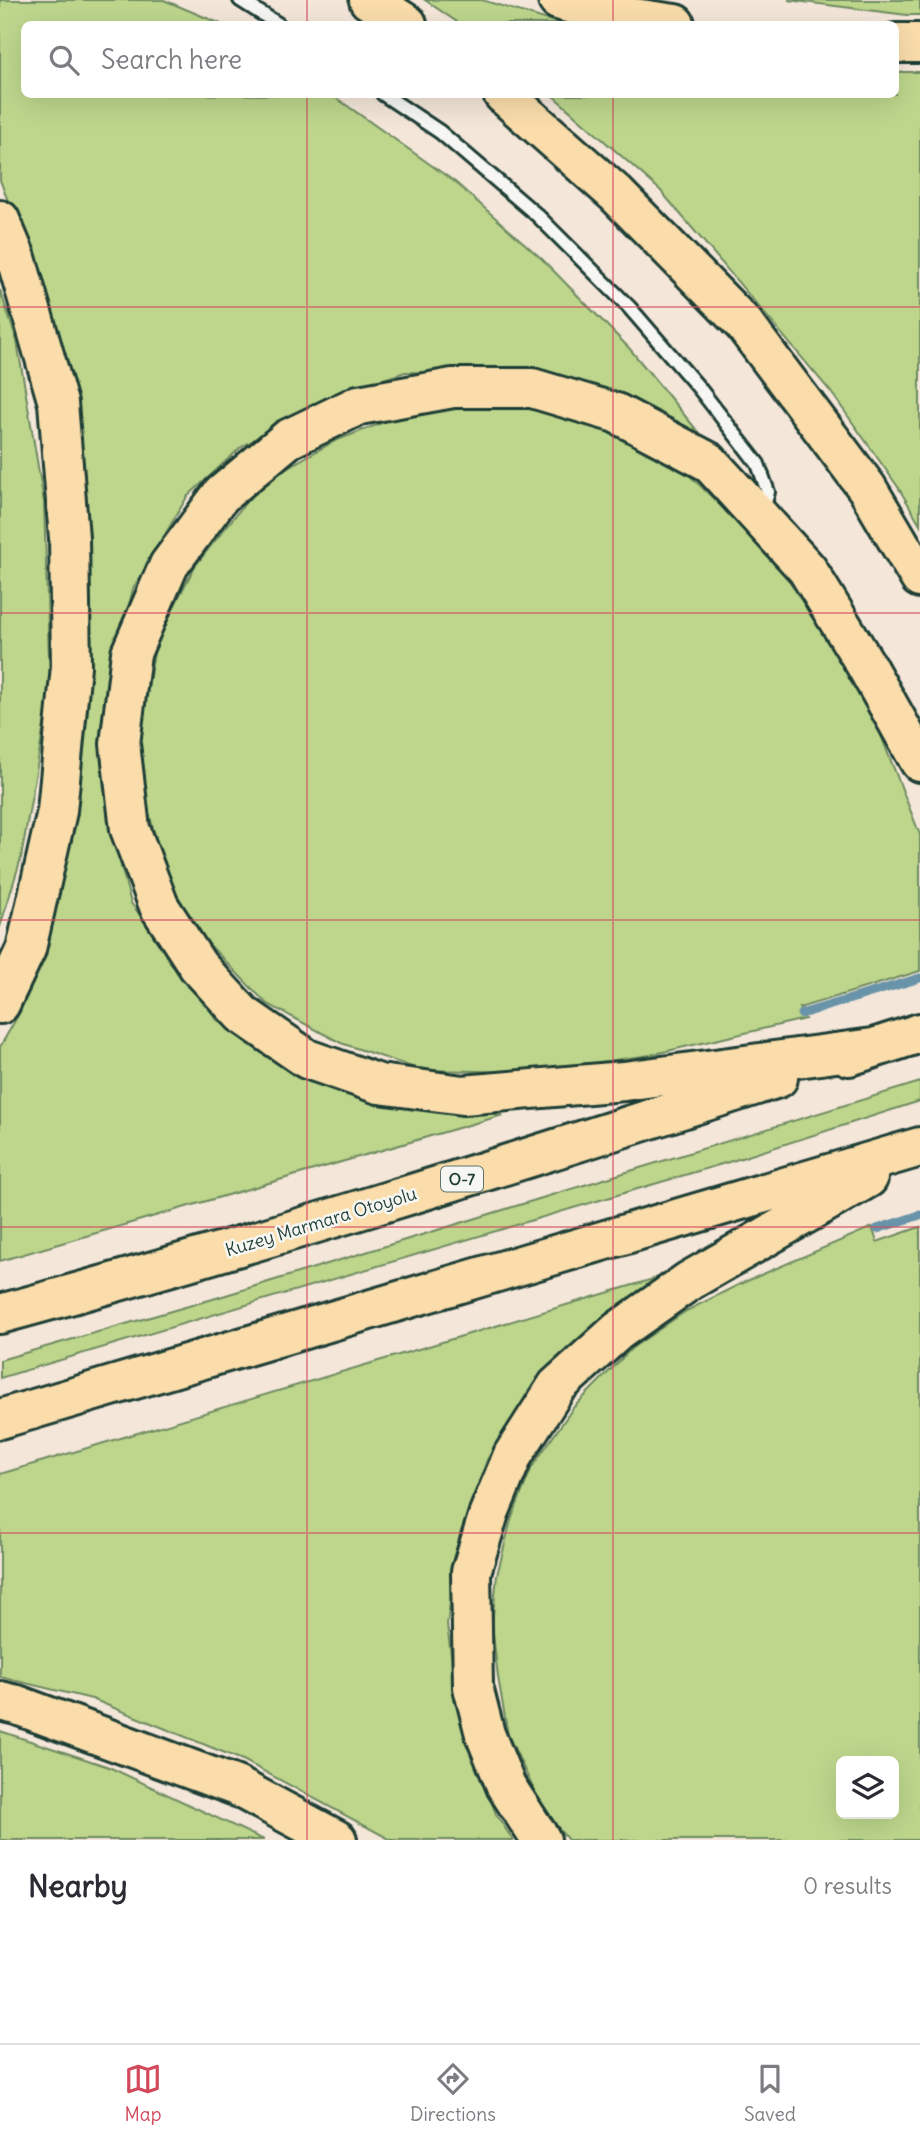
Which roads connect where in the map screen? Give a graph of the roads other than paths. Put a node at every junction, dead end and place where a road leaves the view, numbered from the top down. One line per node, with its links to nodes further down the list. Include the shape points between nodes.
1 (240, 0): 4 (lane)
2 (369, 0): 5 (highway)
3 (558, 0): 6 (highway)
4 (273, 21)
5 (402, 21)
6 (654, 21)
7 (899, 43): 8 (highway)
8 (920, 43)
9 (389, 98): 12 (lane, via 440,132 538,216 629,307 758,464 768,492)
10 (508, 98): 13 (highway, via 616,194 744,324 867,488)
11 (0, 220): 15 (highway, via 16,258 58,403 69,538 71,666 57,811 26,949)
12 (760, 517): 14 (highway, via 807,569); 17 (highway, via 709,461 616,413 532,388 453,388 359,405 288,439 221,495 169,565 131,653 120,744 130,829 159,906 198,966 242,1014 307,1059 379,1084 463,1095 624,1081)
13 (920, 578)
14 (920, 762)
15 (0, 1004)
16 (920, 1033): 17 (highway, Kuzey Marmara Otoyolu / O-7)
17 (873, 1048): 19 (highway, Kuzey Marmara Otoyolu / O-7, via 236,1248)
18 (920, 1148): 20 (highway); 23 (highway, via 689,1281 618,1331 557,1386 513,1455 471,1572 472,1687 506,1786)
19 (0, 1314)
20 (0, 1419)
21 (0, 1701): 22 (highway, via 236,1786)
22 (337, 1840)
23 (541, 1840)

